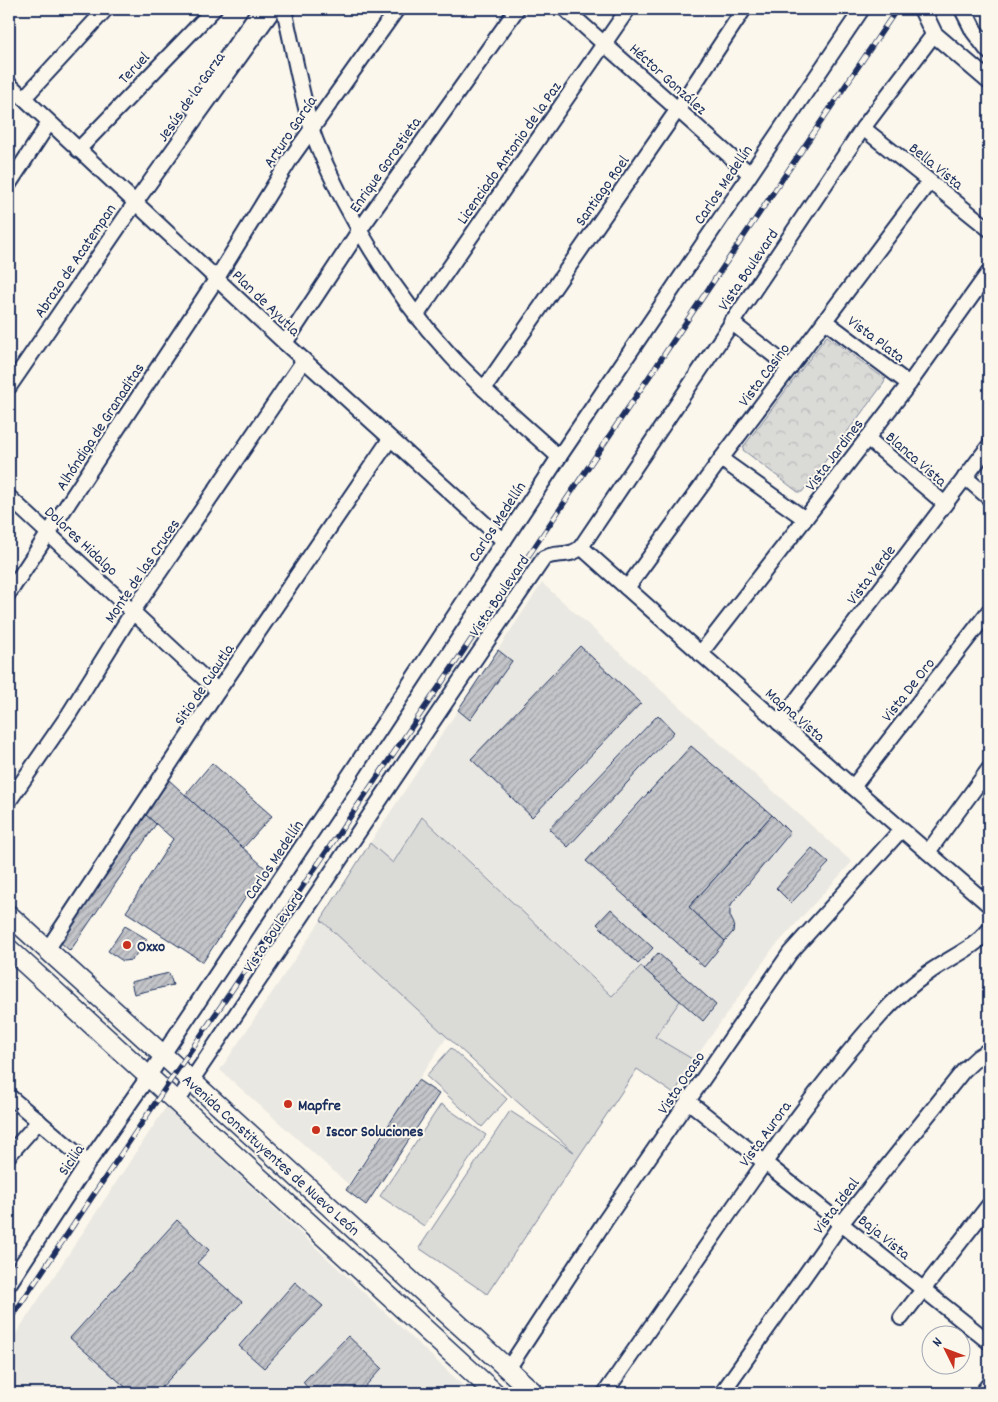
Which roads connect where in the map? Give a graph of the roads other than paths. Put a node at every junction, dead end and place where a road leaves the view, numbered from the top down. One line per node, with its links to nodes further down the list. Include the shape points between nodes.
1 (106, 9): 20 (street)
2 (214, 9): 25 (street, Teruel)
3 (274, 9): 29 (street, Jesús de la Garza)
4 (284, 9): 23 (street)
5 (398, 9): 23 (street, Arturo García)
6 (517, 9): 31 (street, Enrique Gorostieta)
7 (565, 9): 15 (street, Héctor González)
8 (628, 9): 15 (street, Licenciado Antonio de la Paz)
9 (744, 9): 21 (street, Santiago Roel)
10 (862, 9): 26 (street, Carlos Medellín)
11 (922, 9): 14 (street)
12 (963, 9): 16 (street)
13 (254, 11): 29 (street, Jesús de la Garza)
14 (934, 34): 17 (street); 24 (street, Vista Boulevard)
15 (604, 44): 21 (street, Héctor González); 34 (street, Licenciado Antonio de la Paz)
16 (989, 50)
17 (982, 68): 18 (street)
18 (989, 81)
19 (9, 84): 20 (street, Plan de Ayutla)
20 (24, 98): 22 (street, Plan de Ayutla)
21 (678, 109): 26 (street, Héctor González); 42 (street, Santiago Roel)
22 (48, 123): 25 (street, Plan de Ayutla); 28 (street)
23 (312, 128): 31 (street, via 332,178); 33 (street, Arturo García)
24 (863, 128): 27 (street, Bella Vista); 35 (street, Vista Boulevard)
25 (78, 150): 29 (street, Plan de Ayutla)
26 (750, 174): 46 (street, Carlos Medellín)
27 (929, 182): 30 (street, Bella Vista); 36 (street, Vista Casino)
28 (9, 184)
29 (132, 201): 33 (street, Plan de Ayutla); 41 (street, Abrazo de Acatempan)
30 (989, 229)
31 (359, 231): 34 (street); 37 (street, Enrique Gorostieta)
32 (989, 272): 40 (street, Vista Jardines)
33 (217, 278): 37 (street, Plan de Ayutla); 53 (street, Alhóndiga de Granaditas)
34 (416, 316): 42 (street)
35 (732, 322): 39 (street); 55 (street, Vista Boulevard)
36 (825, 322): 39 (street, Vista Casino); 40 (street, Vista Plata)
37 (285, 343): 38 (street, Plan de Ayutla)
38 (304, 360): 44 (street, Plan de Ayutla); 58 (street, Monte de las Cruces)
39 (790, 368): 47 (street, Vista Casino)
40 (909, 384): 43 (street, Vista Jardines)
41 (9, 387)
42 (484, 389): 46 (street)
43 (867, 438): 51 (street, Blanca Vista); 52 (street, Vista Jardines)
44 (390, 439): 54 (street, Plan de Ayutla); 61 (street, Sitio de Cuautla)
45 (989, 446): 48 (street, Vista Verde)
46 (559, 457): 54 (street, Carlos Medellín)
47 (721, 459): 52 (street); 56 (street, Vista Casino)
48 (966, 477): 50 (street, Blanca Vista); 51 (street, Vista Verde)
49 (9, 497): 53 (street, Dolores Hidalgo)
50 (989, 498)
51 (944, 504): 62 (street, Vista Verde)
52 (805, 519): 60 (street, Vista Jardines)
53 (49, 534): 57 (street, Alhóndiga de Granaditas); 58 (street, Dolores Hidalgo)
54 (504, 541): 74 (street, Carlos Medellín)
55 (581, 547): 56 (street, Magna Vista); 76 (street, Vista Boulevard, via 573,553 544,558)
56 (626, 588): 60 (street, Magna Vista)
57 (9, 593)
58 (133, 611): 61 (street, Dolores Hidalgo); 65 (street, Monte de las Cruces, via 69,714)
59 (989, 611): 64 (street, Vista De Oro)
60 (700, 654): 62 (street, Magna Vista)
61 (218, 691): 72 (street, Sitio de Cuautla)
62 (779, 723): 64 (street, Magna Vista)
63 (989, 769): 67 (street)
64 (853, 787): 66 (street, Magna Vista)
65 (9, 801)
66 (901, 830): 67 (street, Magna Vista); 79 (street, Vista Ocaso, via 790,953)
67 (928, 852): 68 (street, Magna Vista)
68 (989, 905)
69 (9, 915): 72 (main road, Avenida Constituyentes de Nuevo León)
70 (989, 930): 82 (street, Vista Aurora, via 967,950 931,971 896,999 822,1085)
71 (9, 949): 75 (main road, Avenida Constituyentes de Nuevo León)
72 (47, 950): 74 (main road, Avenida Constituyentes de Nuevo León)
73 (989, 1050): 85 (street, Vista Ideal, via 964,1070)
74 (164, 1054): 75 (street, Sicilia); 76 (main road, Avenida Constituyentes de Nuevo León)
75 (148, 1077): 78 (main road, Avenida Constituyentes de Nuevo León); 83 (street, Sicilia)
76 (192, 1081): 78 (street, Vista Boulevard); 86 (main road, Avenida Constituyentes de Nuevo León)
77 (9, 1096): 80 (street)
78 (177, 1102): 87 (main road, Avenida Constituyentes de Nuevo León)
79 (689, 1102): 82 (street, Baja Vista); 92 (street, Vista Ocaso, via 605,1221)
80 (39, 1121): 81 (street); 83 (street)
81 (9, 1155)
82 (764, 1162): 85 (street, Baja Vista); 96 (street, Vista Aurora)
83 (88, 1164): 88 (street, Sicilia)
84 (989, 1205): 89 (street)
85 (841, 1224): 89 (street, Baja Vista); 97 (street, Vista Ideal)
86 (390, 1262): 87 (main road); 92 (main road, Avenida Constituyentes de Nuevo León)
87 (372, 1281): 94 (main road, Avenida Constituyentes de Nuevo León)
88 (9, 1284)
89 (924, 1290): 90 (street); 91 (street, Baja Vista)
90 (901, 1318)
91 (989, 1342)
92 (508, 1369): 95 (main road, Avenida Constituyentes de Nuevo León)
93 (989, 1384): 98 (street)
94 (495, 1393)
95 (534, 1393)
96 (605, 1393)
97 (722, 1393)
98 (982, 1393)

